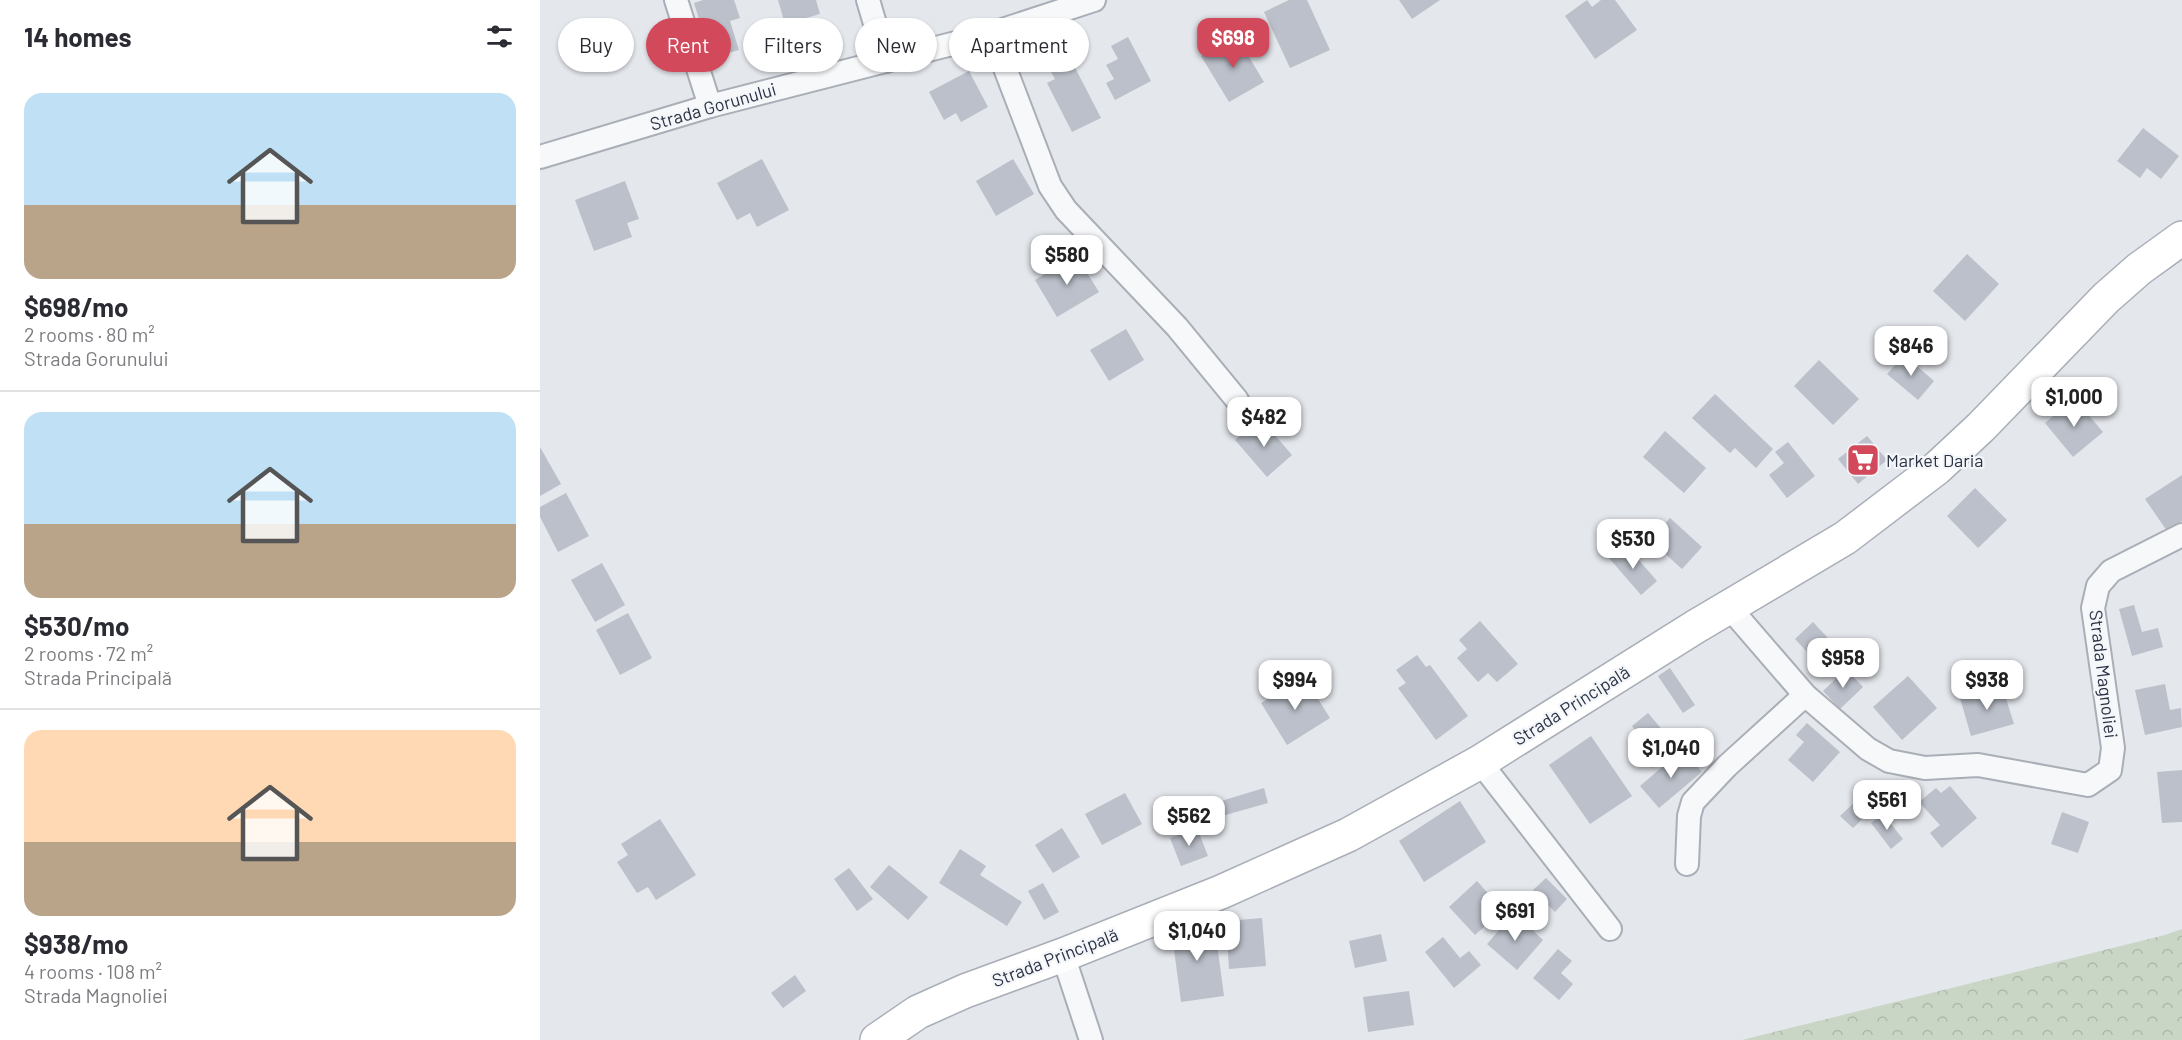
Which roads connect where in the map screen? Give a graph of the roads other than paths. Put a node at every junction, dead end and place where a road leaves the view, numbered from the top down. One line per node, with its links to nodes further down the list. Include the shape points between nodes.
1 (676, 0): 8 (street)
2 (868, 0): 4 (street)
3 (1094, 0): 5 (street, Strada Gorunului)
4 (873, 18)
5 (1038, 18)
6 (855, 69): 8 (street, Strada Gorunului)
7 (1007, 72): 11 (street, via 1050,186 1066,210 1177,327)
8 (710, 106): 9 (street, Strada Gorunului)
9 (540, 157)
10 (2182, 238): 13 (main road, Strada Principală, via 2106,298 1937,468 1845,538)
11 (1237, 400)
12 (2182, 535): 14 (street, Strada Magnoliei, via 2111,571 2098,586 2093,608 2113,748 2109,770 2088,786 1977,765 1924,768 1889,761 1868,749)
13 (1729, 607): 14 (street, Strada Magnoliei); 15 (main road, Strada Principală)
14 (1805, 695): 16 (street, via 1727,766 1694,802 1689,816)
15 (1480, 762): 17 (street); 18 (main road, Strada Principală, via 1307,854)
16 (1687, 864)
17 (1610, 929)
18 (1063, 955): 19 (main road, Strada Principală, via 918,1012); 20 (street)
19 (877, 1040)
20 (1091, 1040)

